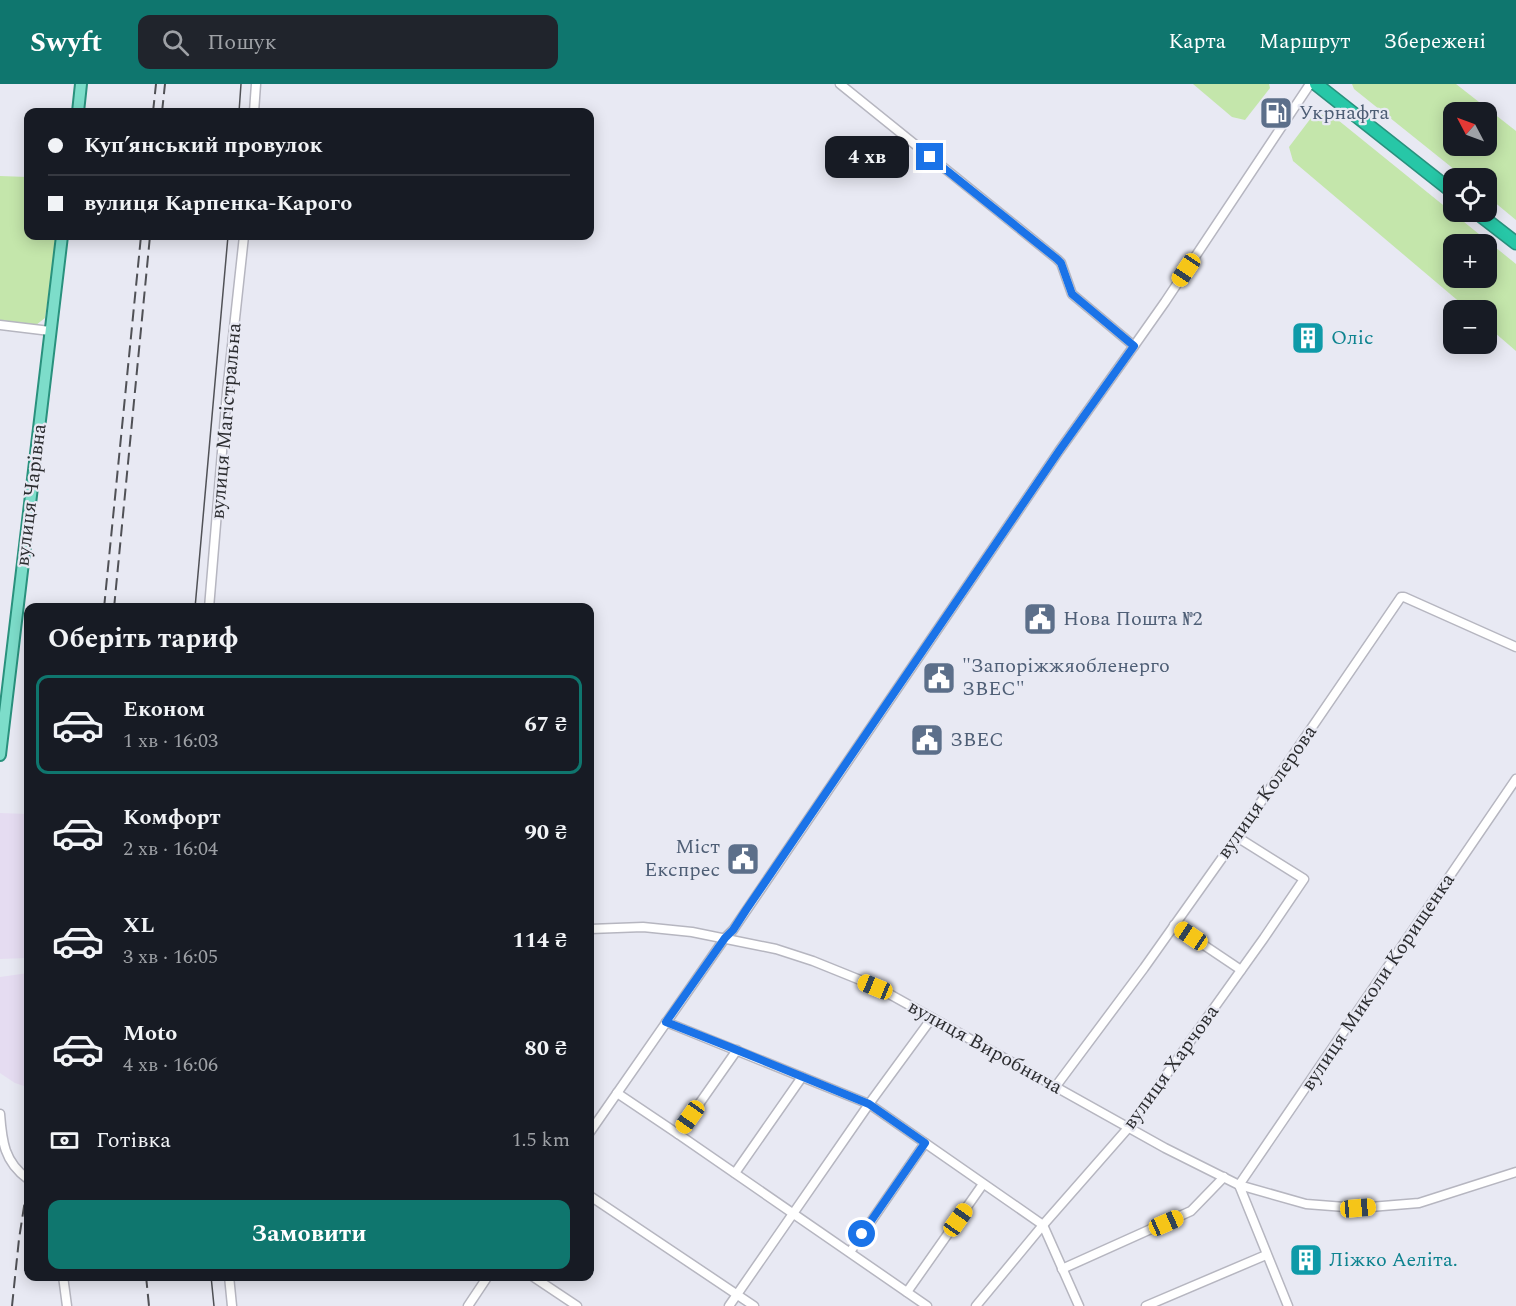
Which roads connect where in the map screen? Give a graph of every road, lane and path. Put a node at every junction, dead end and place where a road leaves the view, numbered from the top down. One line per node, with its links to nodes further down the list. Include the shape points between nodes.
1 (81, 84): 6 (main road)
2 (256, 84): 7 (street)
3 (840, 84): 15 (street, via 1057,259 1072,294)
4 (1310, 84): 15 (street)
5 (1317, 84): 8 (highway)
6 (78, 108)
7 (254, 108)
8 (1443, 184)
9 (1489, 222): 12 (highway)
10 (61, 240): 14 (main road, вулиця Чарівна)
11 (244, 240): 16 (street, вулиця Магістральна)
12 (1516, 243)
13 (0, 325): 14 (street)
14 (50, 331): 18 (main road, вулиця Чарівна)
15 (1134, 346): 23 (street)
16 (209, 603)
17 (1516, 647): 20 (street, вулиця Колерова, via 1401,597)
18 (0, 755)
19 (1516, 779): 42 (street, вулиця Миколи Корищенка)
20 (1237, 837): 21 (street, вулиця Колерова); 24 (street, вулиця Харчова, via 1304,879)
21 (1174, 925): 24 (street); 29 (street, вулиця Колерова)
22 (594, 929): 23 (street, вулиця Виробнича, via 643,927)
23 (725, 938): 25 (street, вулиця Виробнича, via 813,961 875,987); 26 (street)
24 (1241, 970): 34 (street, вулиця Харчова)
25 (932, 1018): 29 (street, вулиця Виробнича); 31 (street)
26 (666, 1022): 27 (street); 30 (street)
27 (737, 1050): 28 (street); 35 (street)
28 (801, 1077): 31 (street); 38 (street)
29 (1056, 1086): 34 (street, вулиця Виробнича)
30 (617, 1093): 33 (street); 35 (street)
31 (869, 1104): 36 (street); 44 (street)
32 (0, 1114): 39 (street, via 8,1157)
33 (594, 1126)
34 (1129, 1127): 40 (street, вулиця Виробнича); 45 (street, вулиця Харчова)
35 (678, 1134): 38 (street)
36 (925, 1143): 41 (street); 46 (street)
37 (1516, 1172): 42 (street, вулиця Виробнича, via 1419,1203 1358,1208 1306,1204)
38 (735, 1173): 44 (street)
39 (24, 1176)
40 (1224, 1177): 42 (street, вулиця Виробнича); 48 (street, via 1191,1211)
41 (983, 1184): 45 (street); 53 (street)
42 (1239, 1185): 47 (street)
43 (594, 1199): 54 (street)
44 (793, 1213): 46 (street); 54 (street)
45 (1043, 1226): 48 (street); 62 (street, вулиця Харчова)
46 (850, 1252): 53 (street)
47 (1266, 1255): 64 (street); 65 (street)
48 (1062, 1269): 63 (street)
49 (64, 1281): 55 (street)
50 (230, 1281): 56 (street)
51 (485, 1281): 57 (street)
52 (540, 1281): 58 (street)
53 (907, 1292): 61 (street)
54 (737, 1295): 59 (street); 60 (street)
55 (67, 1306)
56 (232, 1306)
57 (468, 1306)
58 (577, 1306)
59 (729, 1306)
60 (754, 1306)
61 (927, 1306)
62 (976, 1306)
63 (1079, 1306)
64 (1146, 1306)
65 (1288, 1306)

